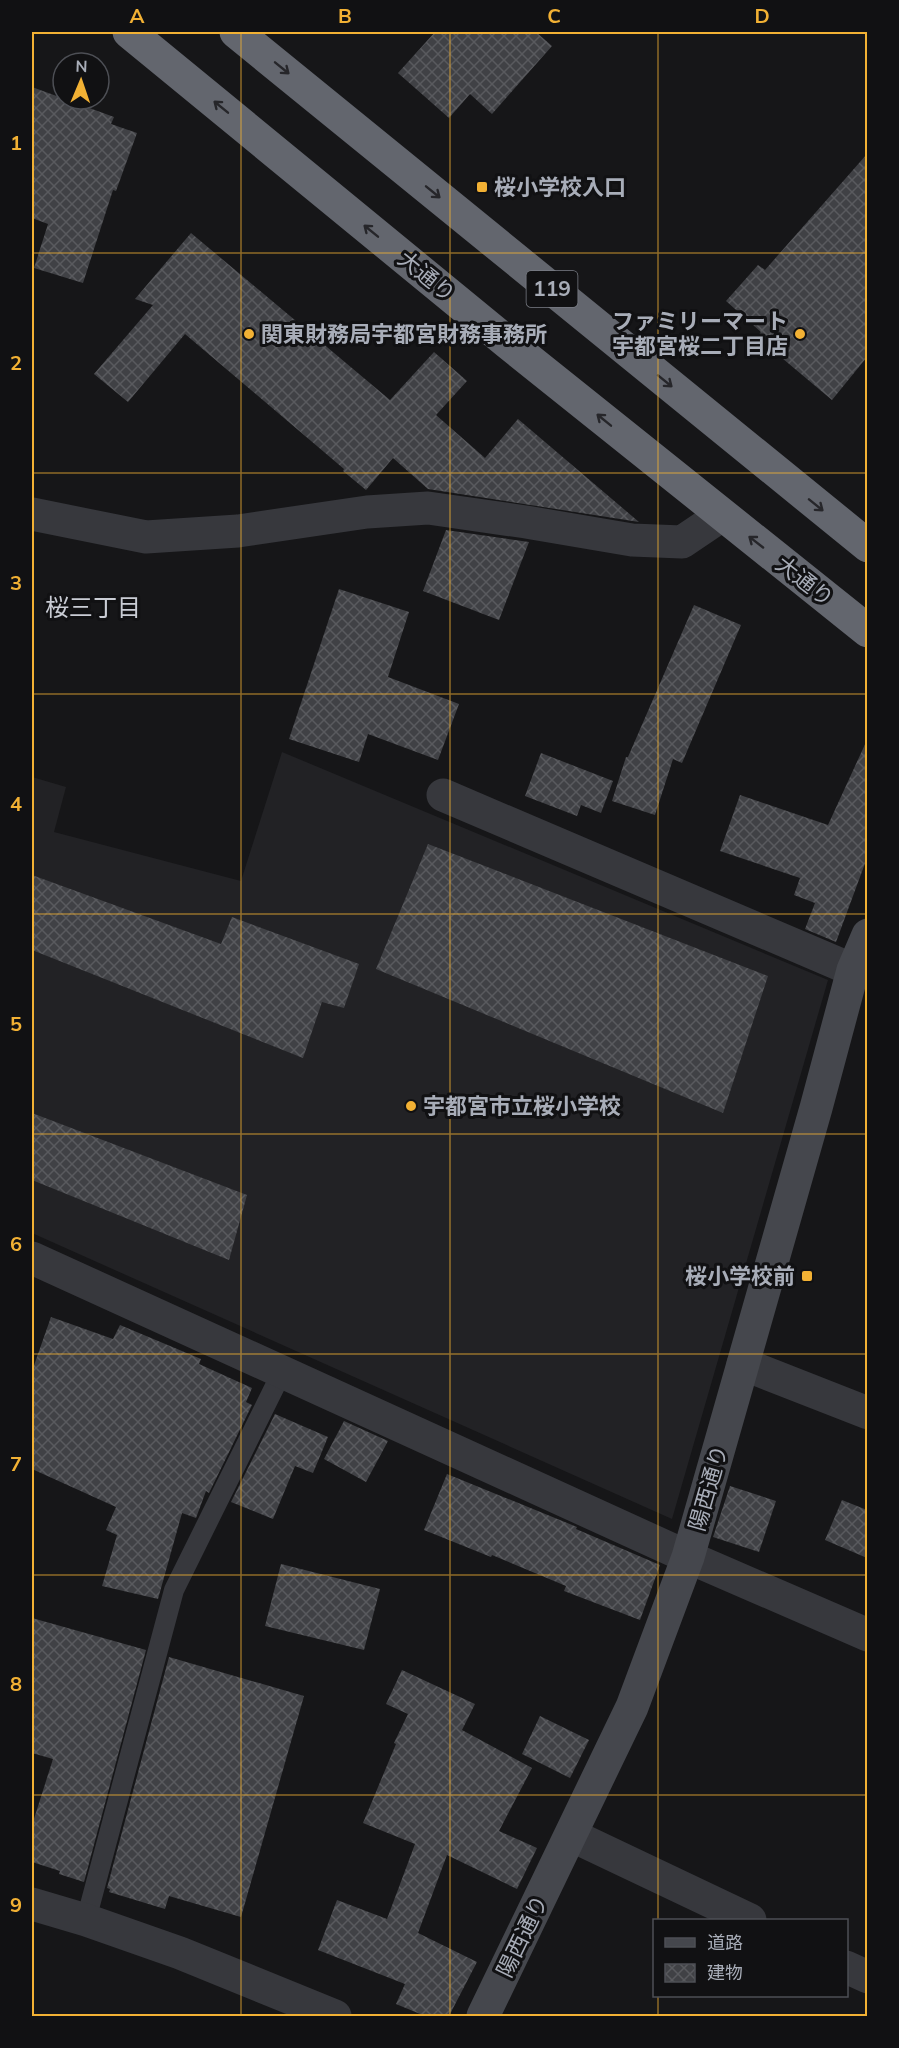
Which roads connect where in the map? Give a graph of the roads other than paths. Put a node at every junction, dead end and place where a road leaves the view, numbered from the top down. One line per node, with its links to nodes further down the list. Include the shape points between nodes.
1 (129, 32): 4 (highway, 大通り, one-way to 1)
2 (236, 32): 5 (highway, 119, one-way to 5)
3 (32, 514): 4 (street, via 146,537 238,531 367,512 428,508 632,540 682,542)
4 (722, 515): 6 (highway, 大通り, one-way to 4)
5 (867, 546)
6 (867, 631)
7 (443, 795): 9 (street)
8 (867, 935): 9 (street, 陽西通り)
9 (853, 970): 11 (street, 陽西通り)
10 (32, 1258): 12 (street)
11 (743, 1364): 13 (street); 14 (street, 陽西通り)
12 (282, 1372): 14 (street); 19 (lane, via 174,1590)
13 (867, 1413)
14 (688, 1557): 15 (street); 16 (street, 陽西通り, via 632,1707)
15 (867, 1635)
16 (571, 1834): 18 (street); 23 (street, 陽西通り)
17 (32, 1904): 19 (street)
18 (748, 1919)
19 (86, 1920): 22 (street, via 180,1953)
20 (848, 1968): 21 (street)
21 (867, 1977)
22 (335, 2016)
23 (483, 2016)

